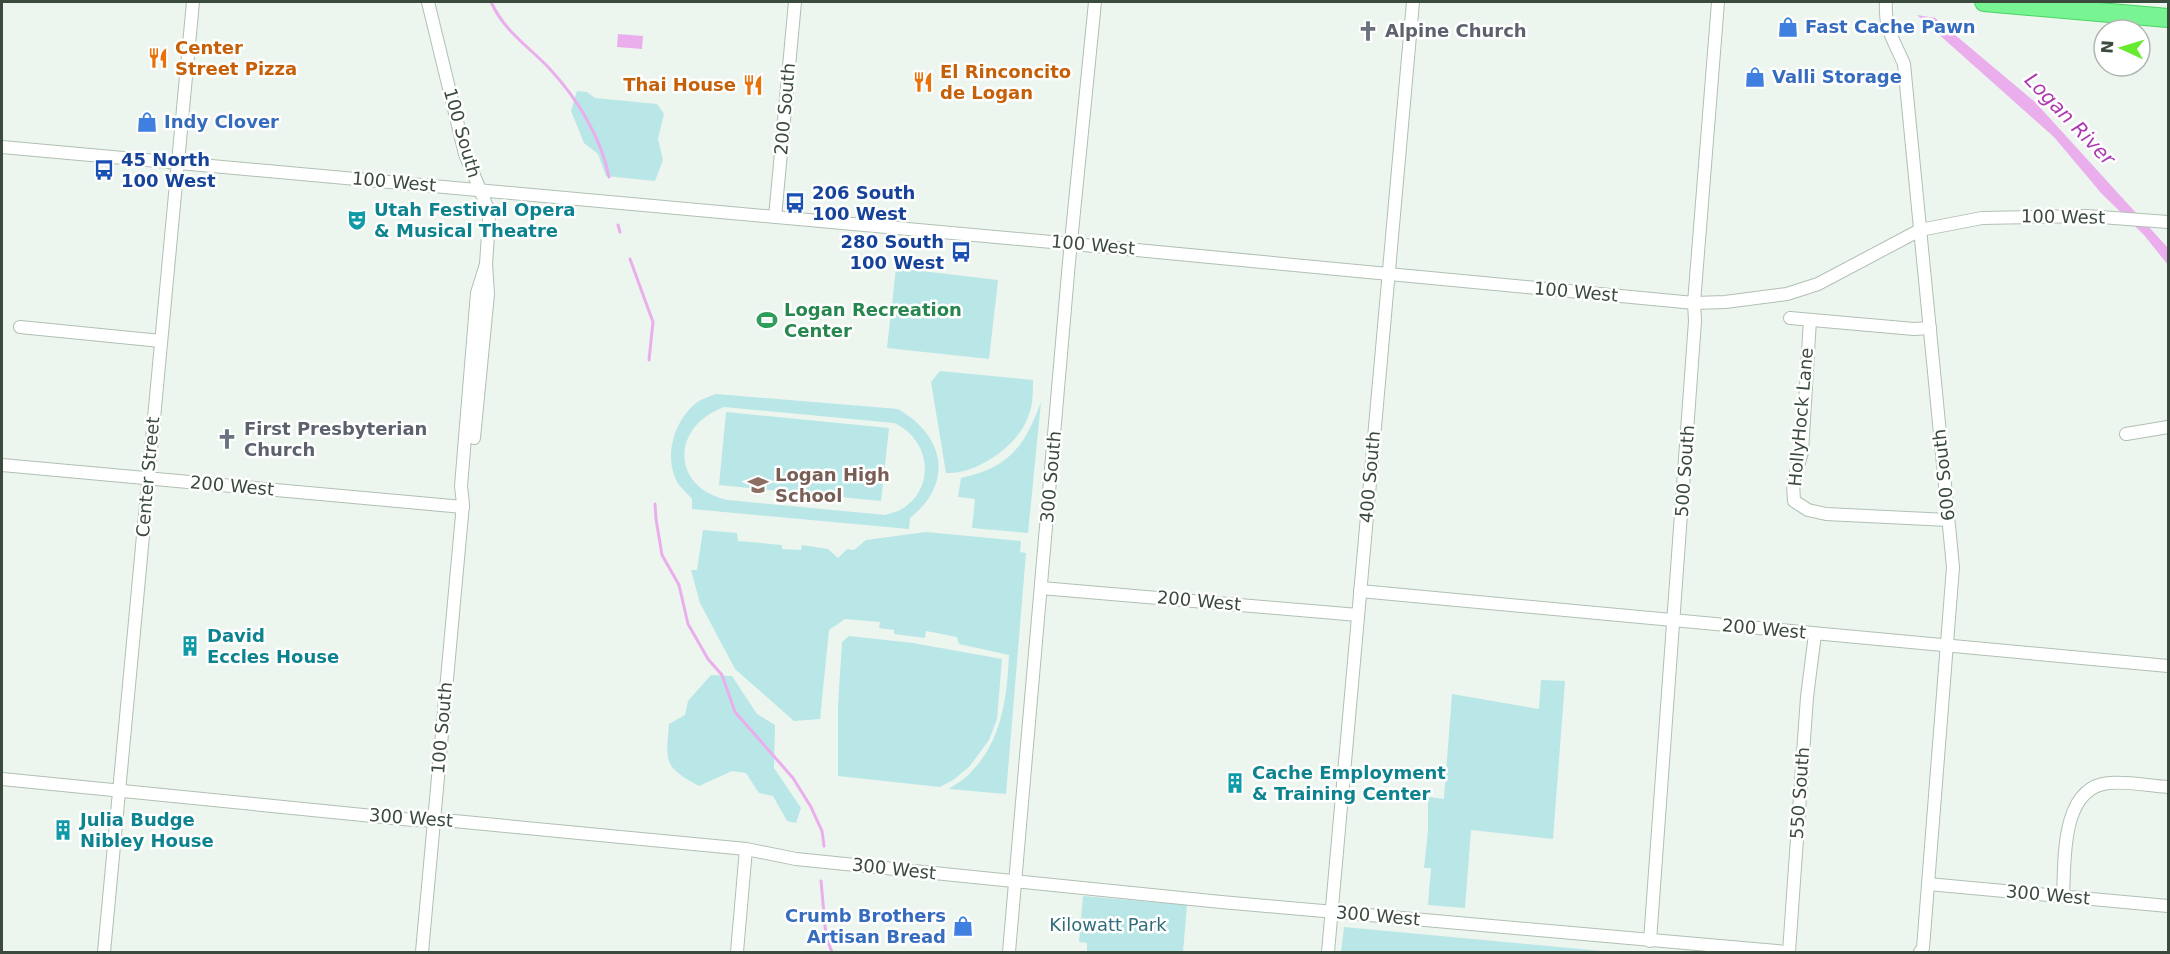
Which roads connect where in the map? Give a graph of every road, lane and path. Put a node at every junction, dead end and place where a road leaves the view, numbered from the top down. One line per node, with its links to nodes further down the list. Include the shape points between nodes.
1 (193, 2): 12 (street, Center Street)
2 (428, 2): 13 (street, 100 South, via 465,153)
3 (795, 2): 14 (street, 200 South)
4 (1095, 2): 17 (street, 300 South)
5 (1413, 2): 18 (street, 400 South)
6 (1718, 2): 19 (street, 500 South)
7 (1886, 2): 16 (street, 600 South, via 1888,30 1904,64)
8 (1984, 2): 9 (highway)
9 (2038, 4): 10 (highway)
10 (2169, 18)
11 (2, 147): 12 (street, 100 West)
12 (178, 163): 13 (street, 100 West); 24 (street, Center Street)
13 (479, 190): 14 (street, 100 West); 29 (street, 100 South, via 489,221 486,264 477,293 461,486)
14 (775, 217): 17 (street, 100 West)
15 (2169, 222): 16 (street, 100 West, via 2087,216 1998,216)
16 (1920, 230): 19 (street, 100 West, via 1818,284 1787,294); 23 (street, 600 South)
17 (1071, 243): 18 (street, 100 West); 31 (street, 300 South)
18 (1388, 274): 19 (street, 100 West); 32 (street, 400 South)
19 (1694, 303): 34 (street, 500 South)
20 (1790, 318): 21 (street)
21 (1810, 320): 23 (street); 30 (street, HollyHock Lane, via 1802,452 1793,483 1794,501 1808,510 1826,514)
22 (20, 327): 24 (street)
23 (1930, 328): 30 (street, 600 South)
24 (161, 341): 28 (street, Center Street)
25 (2169, 427): 26 (street)
26 (2127, 434)
27 (2, 465): 28 (street, 200 West)
28 (148, 478): 29 (street, 200 West); 40 (street, Center Street)
29 (463, 506): 41 (street, 100 South)
30 (1948, 520): 36 (street, 600 South, via 1953,567)
31 (1041, 588): 33 (street, 200 West); 43 (street, 300 South)
32 (1360, 591): 33 (street, 400 South); 34 (street, 200 West)
33 (1358, 615): 47 (street, 400 South)
34 (1675, 621): 35 (street, 200 West); 48 (street, 500 South)
35 (1815, 634): 36 (street, 200 West); 54 (street, 550 South)
36 (1947, 646): 37 (street, 200 West); 44 (street, 600 South)
37 (2169, 666)
38 (2, 779): 40 (street, 300 West)
39 (2169, 787): 45 (street, via 2108,783 2096,786 2078,802 2068,830)
40 (119, 789): 41 (street, 300 West); 49 (street, Center Street)
41 (434, 821): 42 (street, 300 West); 50 (street, 100 South)
42 (746, 849): 43 (street, 300 West, via 796,859); 51 (street)
43 (1016, 882): 47 (street, 300 West); 52 (street, 300 South)
44 (1928, 884): 45 (street, 300 West); 55 (street, 600 South)
45 (2063, 896): 46 (street, 300 West)
46 (2169, 906)
47 (1332, 912): 48 (street, 300 West); 53 (street, 400 South)
48 (1650, 941): 54 (street, 300 West)
49 (104, 952)
50 (422, 952)
51 (737, 952)
52 (1009, 952)
53 (1328, 952)
54 (1788, 952)
55 (1920, 952)

